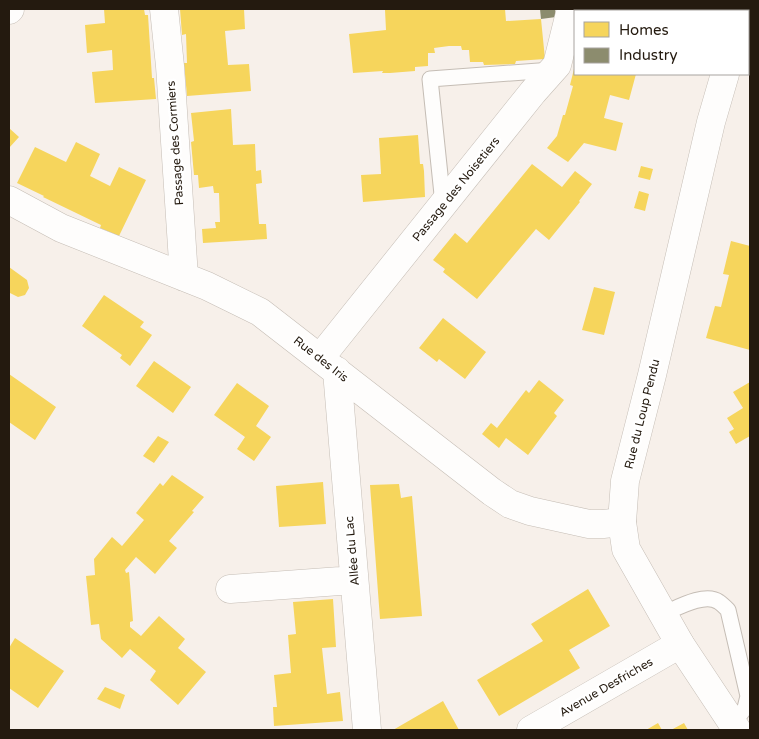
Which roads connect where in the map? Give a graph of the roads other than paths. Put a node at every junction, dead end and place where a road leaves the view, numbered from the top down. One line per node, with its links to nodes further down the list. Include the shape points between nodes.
1 (164, 9): 7 (street, Passage des Cormiers)
2 (571, 9): 3 (street, Passage des Noisetiers)
3 (553, 70): 6 (street, Passage des Noisetiers); 6 (lane, via 430,79)
4 (725, 75): 9 (street, Rue du Loup Pendu, via 625,481)
5 (9, 200): 7 (street, Rue des Iris, via 61,228)
6 (443, 205): 8 (street, Passage des Noisetiers)
7 (184, 277): 8 (street, Rue des Iris, via 260,312)
8 (328, 365): 9 (street, Rue des Iris, via 510,504 589,524); 10 (street, Allée du Lac)
9 (622, 522): 12 (street, Rue du Loup Pendu, via 626,549)
10 (354, 580): 11 (street); 15 (street, Allée du Lac)
11 (230, 589)
12 (663, 614): 13 (street, Rue du Loup Pendu); 14 (lane, via 705,598 718,601 728,610 748,696)
13 (680, 644): 14 (street, Rue du Loup Pendu); 16 (street, Avenue Desfriches)
14 (735, 727)
15 (367, 730)
16 (531, 730)

